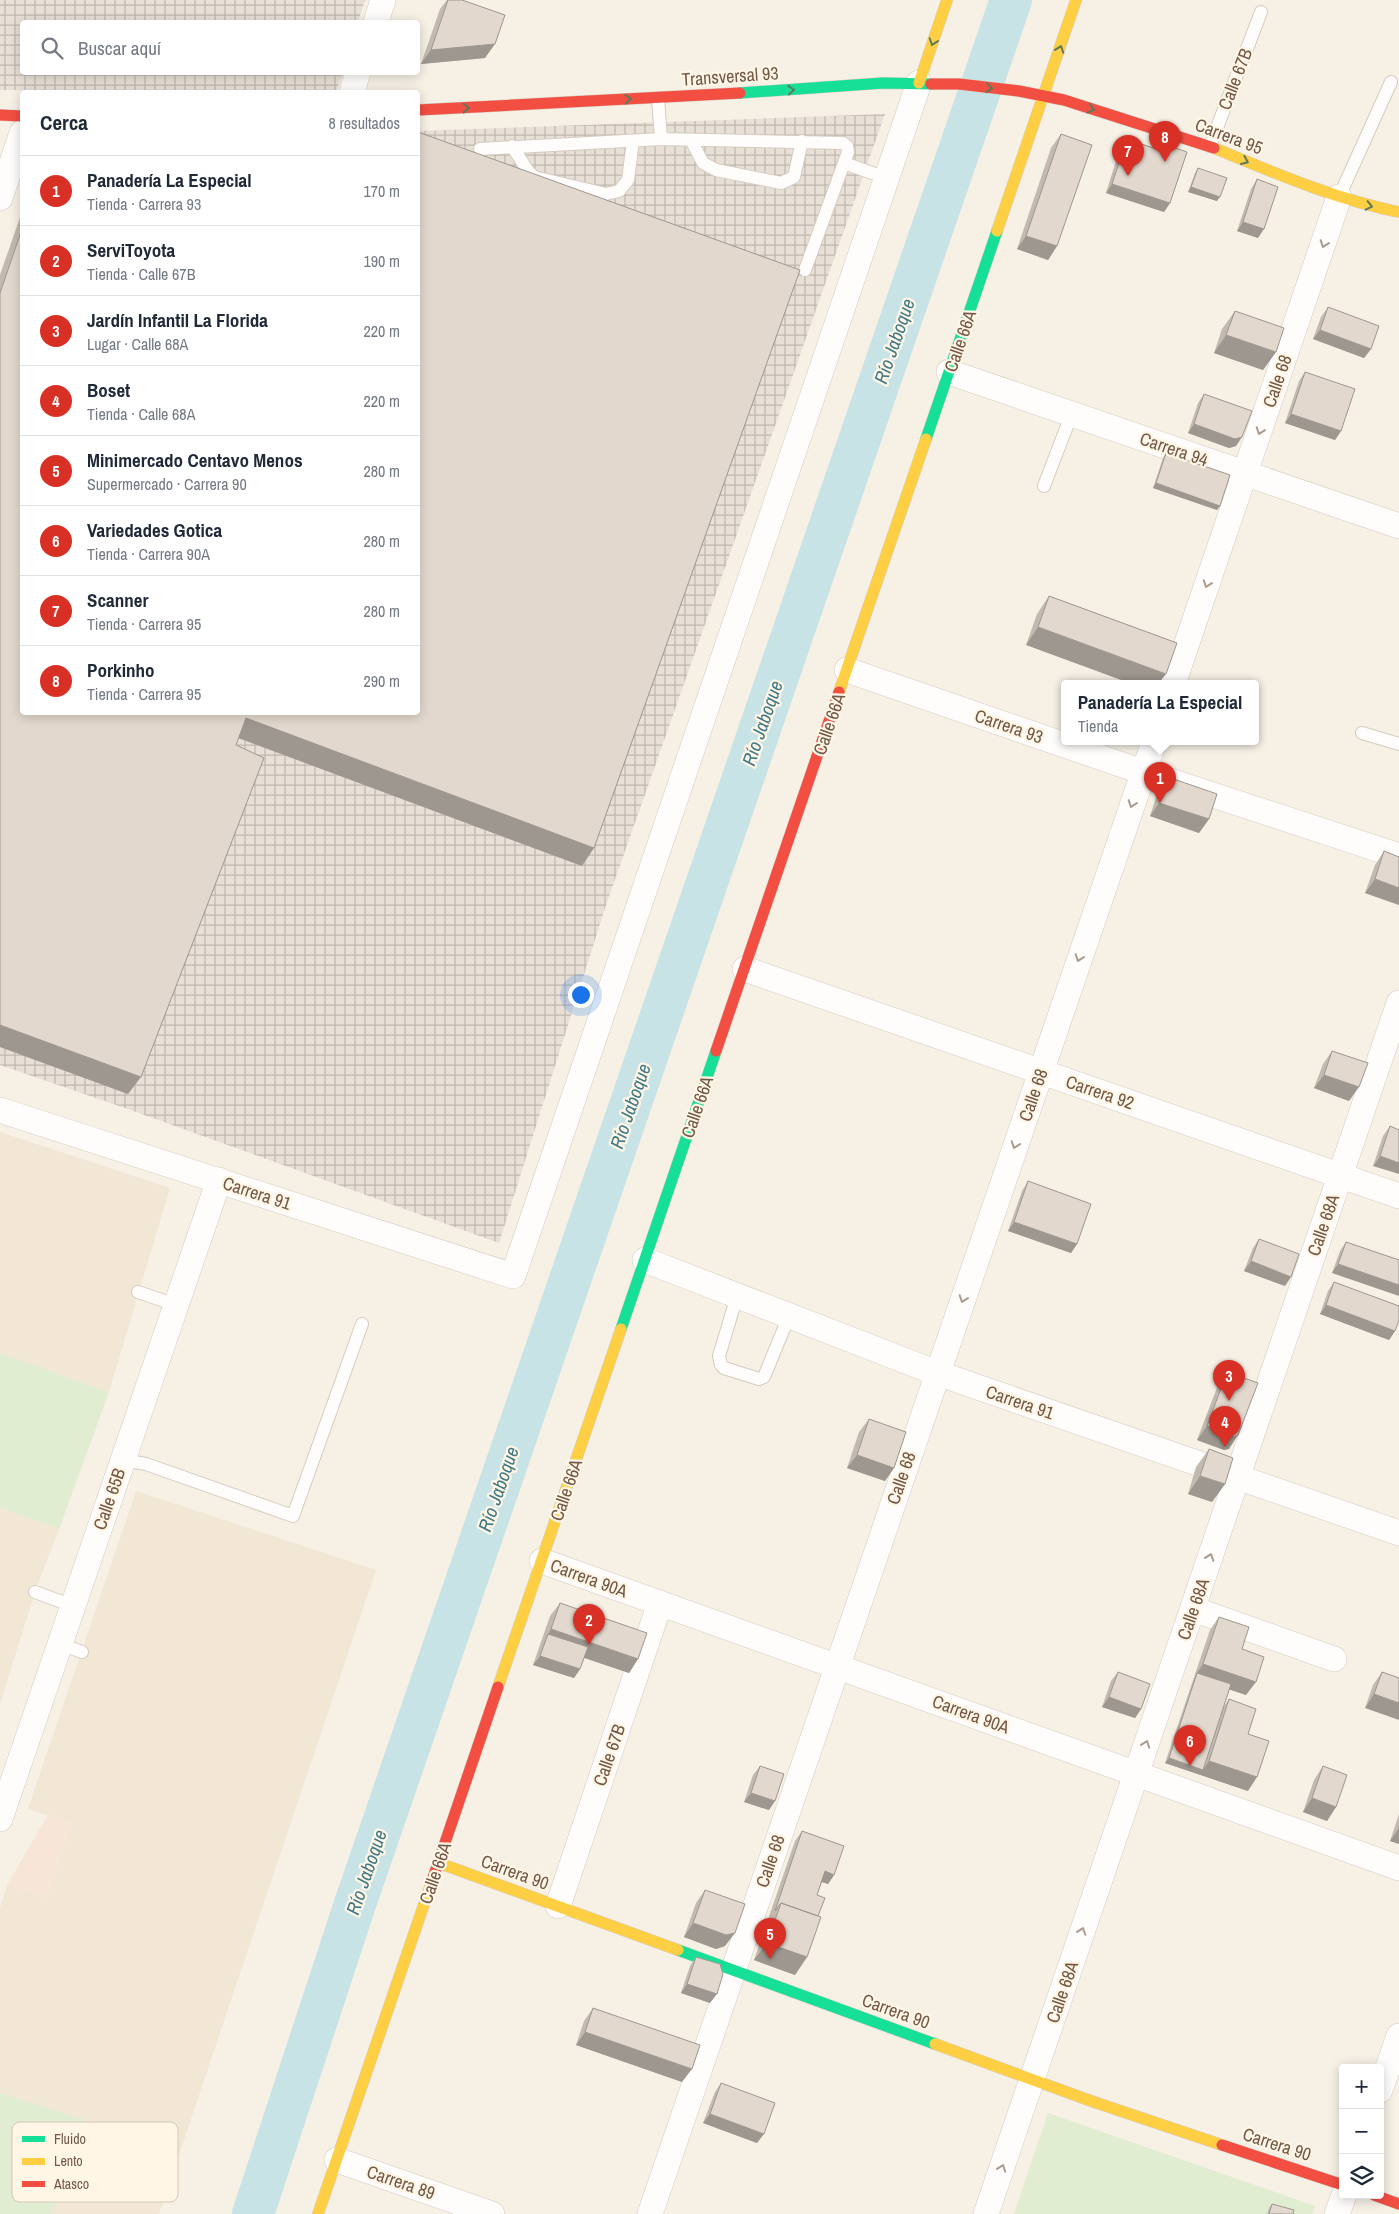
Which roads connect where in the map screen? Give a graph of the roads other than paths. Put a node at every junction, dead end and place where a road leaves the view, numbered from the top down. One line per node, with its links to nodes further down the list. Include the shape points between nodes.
1 (383, 0): 5 (street)
2 (947, 0): 8 (street, one-way to 8)
3 (1076, 0): 10 (street, Calle 66A, one-way to 3)
4 (1261, 12): 21 (lane, Calle 67B)
5 (377, 20)
6 (357, 75): 9 (street)
7 (1391, 82): 25 (lane, Calle 68)
8 (919, 84): 10 (street, Transversal 93, one-way to 10, via 959,84); 11 (street, Transversal 93, one-way to 8, via 853,85); 24 (street)
9 (353, 90)
10 (1044, 95): 21 (street, Carrera 95, one-way to 21); 29 (street, Calle 66A)
11 (658, 98): 12 (street, Transversal 93, one-way to 11); 16 (lane)
12 (420, 110)
13 (0, 115): 14 (street)
14 (20, 131)
15 (20, 139): 26 (street)
16 (661, 139): 17 (lane); 18 (lane)
17 (691, 140): 19 (lane); 19 (lane, via 703,163 716,170 781,184 794,177)
18 (633, 141): 20 (lane); 20 (lane, via 628,180 619,191 606,194 534,177)
19 (802, 141): 23 (lane, via 843,143 848,152)
20 (512, 146): 22 (lane)
21 (1210, 146): 25 (street, Carrera 95, one-way to 25)
22 (480, 148)
23 (844, 163): 24 (lane); 28 (lane)
24 (886, 178): 48 (street, Carrera 91, via 513,1276)
25 (1339, 197): 27 (street, Carrera 95, one-way to 27); 31 (street, Calle 68, one-way to 31)
26 (0, 198)
27 (1399, 212)
28 (805, 270)
29 (949, 372): 30 (street, Carrera 94); 34 (street, Calle 66A)
30 (1072, 413): 31 (street, Carrera 94); 32 (lane)
31 (1245, 474): 33 (street, Carrera 94); 35 (street, Calle 68, one-way to 35)
32 (1044, 486)
33 (1399, 526)
34 (847, 670): 37 (street, Carrera 93); 43 (street, Calle 66A)
35 (1174, 680)
36 (1362, 733): 38 (lane)
37 (1061, 744)
38 (1399, 744)
39 (1065, 745): 41 (street, Carrera 93)
40 (1153, 745): 41 (street, Calle 68)
41 (1143, 772): 42 (street, Carrera 93); 45 (street, Calle 68, one-way to 45)
42 (1399, 856)
43 (745, 969): 45 (street, Carrera 92); 50 (street, Calle 66A)
44 (1399, 1003): 47 (street, Calle 68A)
45 (1041, 1072): 47 (street, Carrera 92); 56 (street, Calle 68, one-way to 56)
46 (0, 1110): 48 (street, Carrera 91)
47 (1340, 1175): 49 (street, Carrera 92); 58 (street, Calle 68A)
48 (219, 1180): 53 (street, Calle 65B)
49 (1399, 1196)
50 (645, 1260): 52 (street, Carrera 91); 60 (street, Calle 66A)
51 (138, 1292): 53 (lane)
52 (737, 1296): 54 (street, Carrera 91); 54 (lane, via 719,1356 724,1368 759,1379 764,1377)
53 (176, 1305): 57 (street, Calle 65B)
54 (789, 1316): 56 (street, Carrera 91)
55 (362, 1324): 57 (lane, via 293,1516 146,1464)
56 (937, 1373): 58 (street, Carrera 91); 66 (street, Calle 68)
57 (123, 1460): 63 (street, Calle 65B)
58 (1237, 1477): 59 (street, Carrera 91); 64 (street, Calle 68A, one-way to 58)
59 (1399, 1533)
60 (542, 1561): 62 (street, Carrera 90A); 69 (street, Calle 66A)
61 (35, 1592): 63 (lane)
62 (660, 1603): 66 (street, Carrera 90A); 71 (street, Calle 67B)
63 (73, 1606): 68 (street, Calle 65B, via 71,1648)
64 (1192, 1609): 65 (street); 67 (street, Calle 68A, one-way to 64)
65 (1334, 1659)
66 (837, 1666): 67 (street, Carrera 90A); 72 (street, Calle 68)
67 (1136, 1774): 70 (street, Carrera 90A); 74 (street, Calle 68A, one-way to 67)
68 (0, 1819)
69 (439, 1863): 71 (street, Carrera 90); 76 (street, Calle 66A)
70 (1399, 1868)
71 (558, 1906): 72 (street, Carrera 90)
72 (733, 1970): 74 (street, Carrera 90); 83 (street, Calle 68)
73 (1399, 2036): 75 (street)
74 (1032, 2079): 77 (street, Carrera 90); 84 (street, Calle 68A, one-way to 74)
75 (1384, 2079)
76 (337, 2160): 81 (street, Calle 66A); 82 (street, Carrera 89)
77 (1339, 2184)
78 (1343, 2199): 85 (street)
79 (1384, 2199): 80 (street)
80 (1399, 2204)
81 (318, 2214)
82 (492, 2214)
83 (650, 2214)
84 (986, 2214)
85 (1337, 2214)

